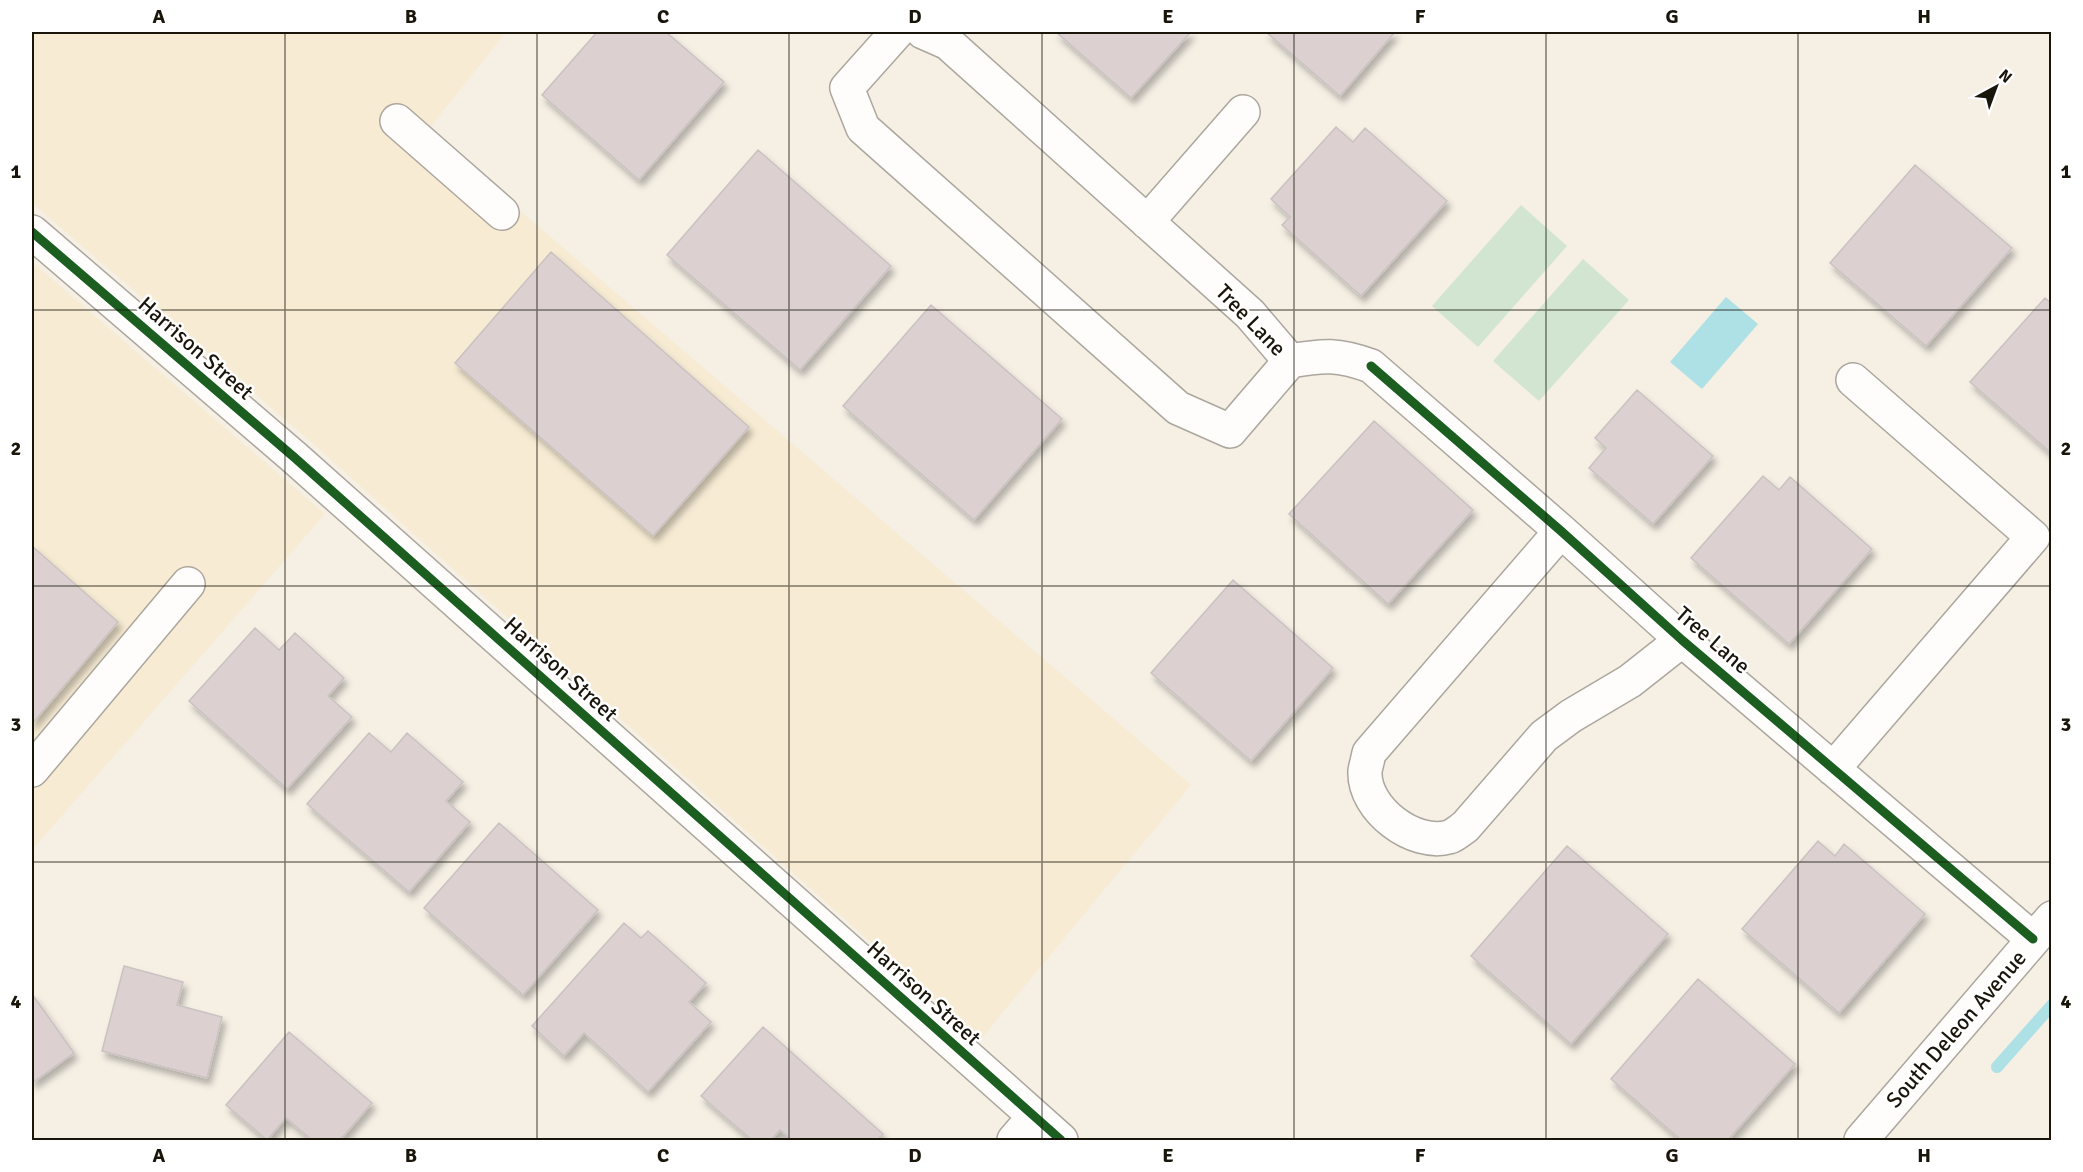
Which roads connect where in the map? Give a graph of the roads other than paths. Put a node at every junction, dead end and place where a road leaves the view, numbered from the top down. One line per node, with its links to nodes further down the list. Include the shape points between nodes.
1 (897, 32): 8 (street, via 847,88 863,128 1178,408 1230,431)
2 (923, 32): 6 (street, Tree Lane, via 948,43)
3 (1243, 112): 6 (street)
4 (397, 121): 5 (street)
5 (502, 213)
6 (1147, 222): 8 (street, Tree Lane, via 1250,314)
7 (32, 232): 16 (street, Harrison Street, via 295,458)
8 (1290, 361): 10 (street, Tree Lane, via 1323,355 1371,366)
9 (1853, 380): 13 (street, via 2033,537)
10 (1561, 531): 12 (street, Tree Lane); 12 (street, via 1369,753 1365,773 1370,796 1384,815 1403,829 1427,838 1450,837 1465,827 1545,736 1630,681)
11 (188, 585): 14 (street)
12 (1682, 640): 13 (street, Tree Lane)
13 (1833, 769): 15 (street, Tree Lane)
14 (32, 770)
15 (2042, 928): 18 (street, South Deleon Avenue)
16 (1024, 1129): 17 (street, Harrison Street)
17 (1061, 1140)
18 (1861, 1140)

